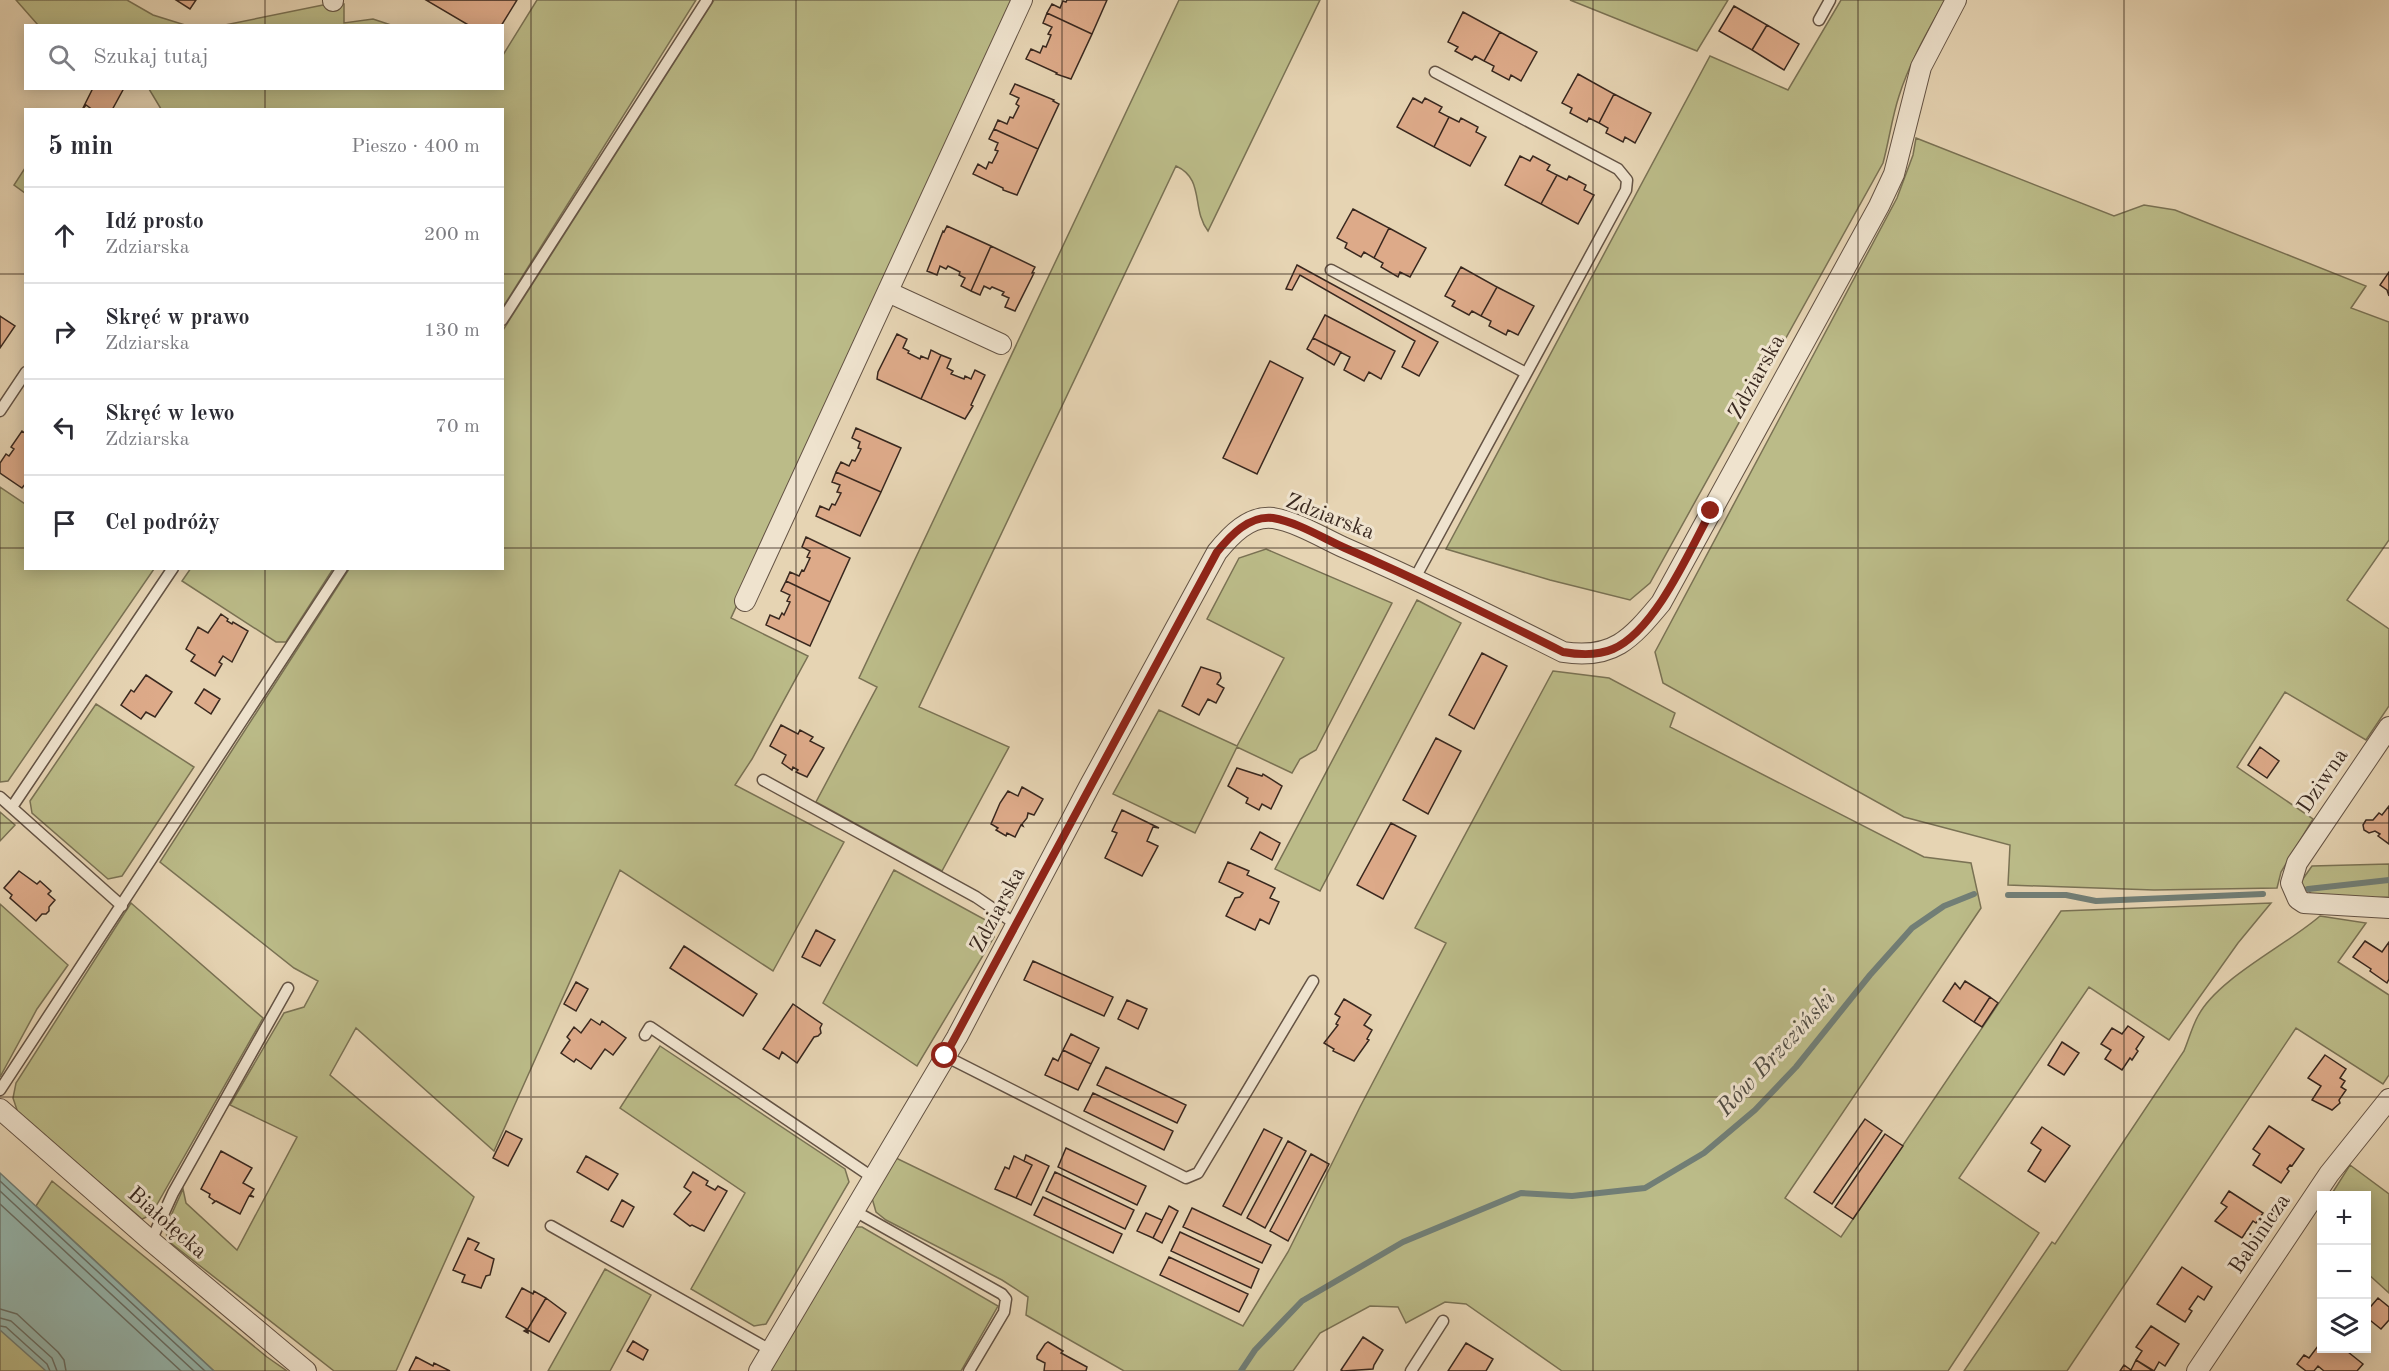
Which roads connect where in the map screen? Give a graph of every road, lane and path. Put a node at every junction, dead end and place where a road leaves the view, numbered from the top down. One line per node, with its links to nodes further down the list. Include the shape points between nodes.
1 (707, 0): 9 (lane)
2 (1022, 0): 8 (street)
3 (1830, 0): 5 (lane)
4 (1956, 0): 16 (street, Zdziarska, via 1921,67 1894,174 1879,206 1661,603 1644,622 1614,648 1585,656 1563,652)
5 (1819, 20)
6 (1435, 72): 11 (lane, via 1618,169 1627,180 1626,190)
7 (1331, 270): 11 (lane)
8 (888, 292): 10 (street); 17 (street)
9 (504, 318)
10 (1001, 344)
11 (1526, 373): 16 (lane)
12 (24, 375): 13 (lane)
13 (0, 411)
14 (172, 570): 21 (lane)
15 (341, 570): 22 (lane)
16 (1415, 578): 24 (street, Zdziarska, via 1272,518 1255,521 1233,533 1212,562)
17 (745, 601)
18 (2389, 727): 23 (street, Dziwna, via 2298,863 2291,883 2304,903)
19 (763, 780): 24 (lane, via 976,897)
20 (0, 797): 21 (lane)
21 (12, 807): 22 (lane)
22 (122, 906): 29 (lane)
23 (2387, 909)
24 (1017, 925): 28 (street, Zdziarska)
25 (1313, 981): 28 (lane, via 1198,1173 1186,1178)
26 (288, 988): 35 (lane, via 173,1193)
27 (645, 1035): 32 (lane, via 650,1027)
28 (945, 1056): 32 (street, Zdziarska)
29 (0, 1090)
30 (2389, 1099): 42 (street, Babinicza, via 2329,1174)
31 (0, 1109): 35 (street, Białołęcka)
32 (872, 1177): 33 (street, Zdziarska)
33 (853, 1210): 37 (street, Zdziarska); 40 (lane, via 1006,1299 1004,1312)
34 (551, 1226): 37 (lane)
35 (151, 1241): 38 (street, Białołęcka)
36 (1443, 1321): 41 (lane)
37 (772, 1351): 39 (street, Zdziarska)
38 (306, 1371)
39 (759, 1371)
40 (969, 1371)
41 (1411, 1371)
42 (2197, 1371)

